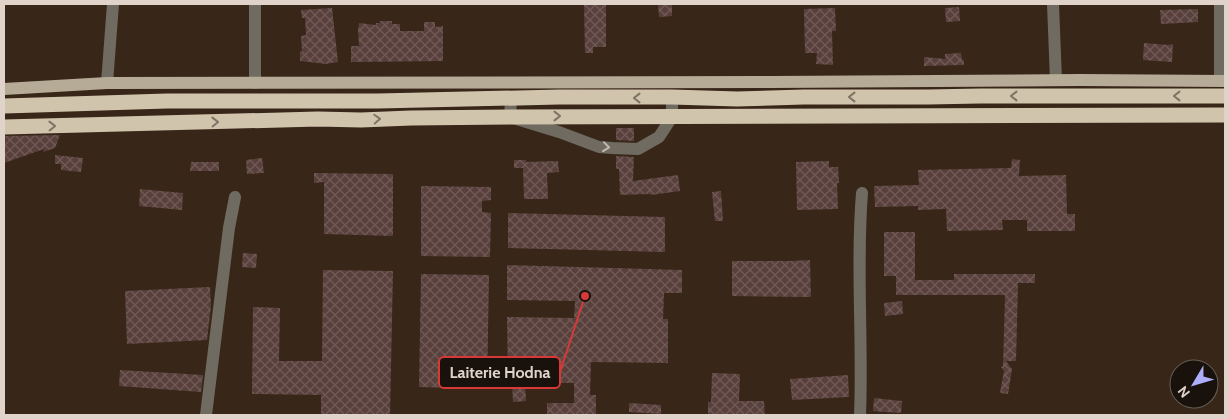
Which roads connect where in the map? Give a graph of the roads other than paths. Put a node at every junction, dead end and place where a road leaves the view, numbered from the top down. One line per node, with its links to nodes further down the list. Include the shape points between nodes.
1 (113, 4): 7 (lane)
2 (255, 4): 8 (lane)
3 (1053, 4): 5 (lane)
4 (1220, 4): 6 (lane)
5 (1056, 80): 6 (main road); 8 (main road)
6 (1223, 81)
7 (107, 83): 8 (main road); 9 (main road)
8 (255, 83)
9 (4, 90)
10 (1062, 96): 11 (highway, one-way to 10); 12 (highway, one-way to 12); 15 (highway)
11 (1225, 96)
12 (672, 97): 13 (highway, one-way to 13); 18 (lane)
13 (511, 99): 14 (highway); 17 (lane)
14 (4, 106)
15 (1062, 115): 16 (highway); 18 (highway)
16 (1225, 115)
17 (510, 117): 18 (highway, one-way to 18); 18 (lane, one-way to 18, via 598,147 638,149 659,137); 19 (highway, one-way to 17)
18 (672, 117)
19 (4, 127)
20 (862, 193): 23 (lane)
21 (235, 197): 22 (lane)
22 (206, 415)
23 (860, 415)

